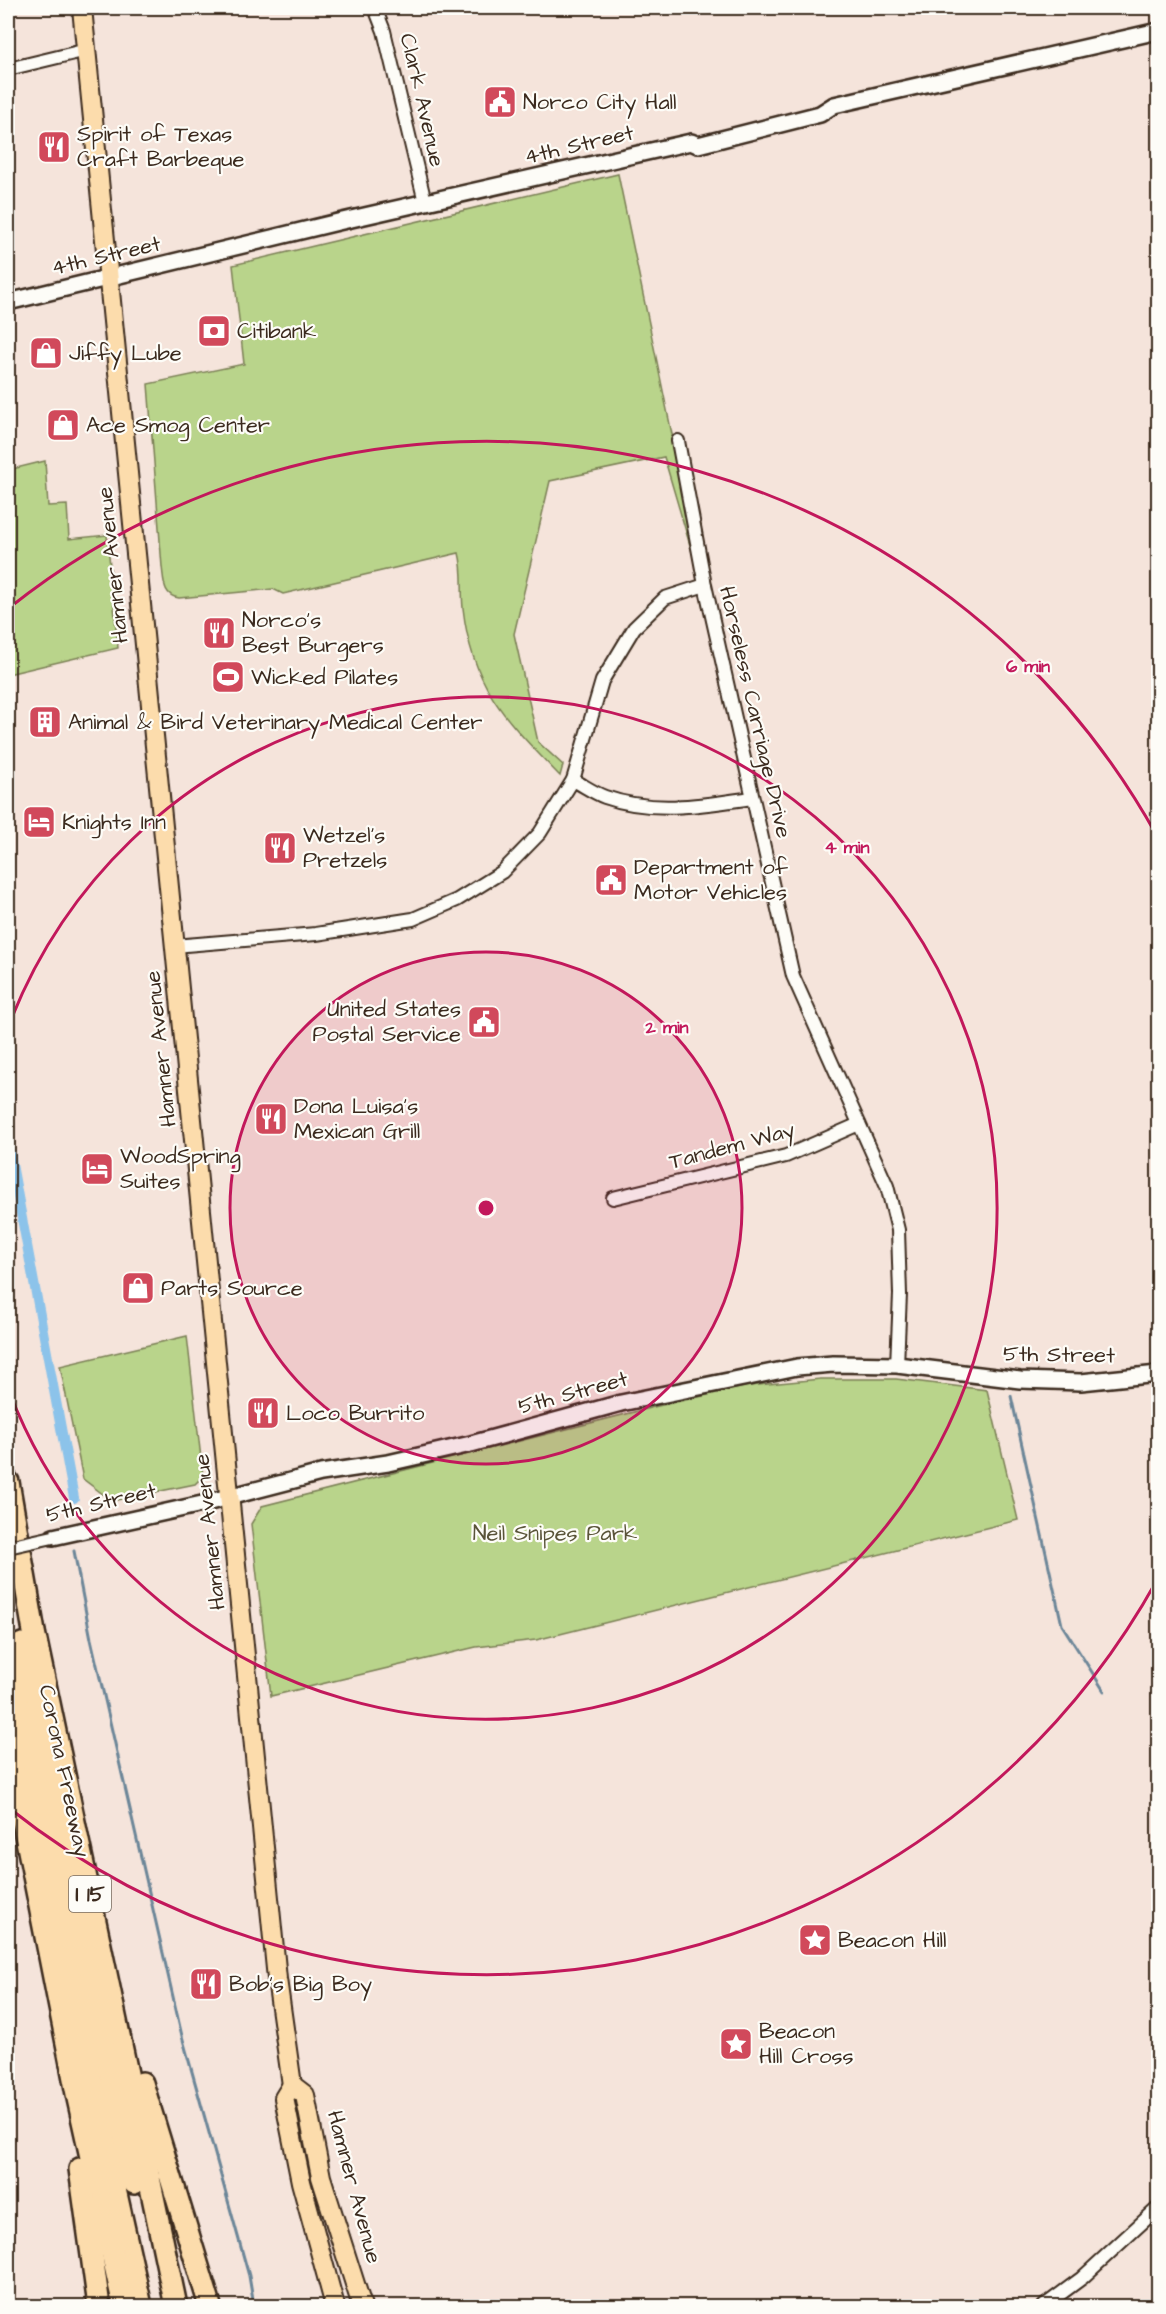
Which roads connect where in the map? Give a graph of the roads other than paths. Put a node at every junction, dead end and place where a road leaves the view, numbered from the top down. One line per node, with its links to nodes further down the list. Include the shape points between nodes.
1 (82, 8): 4 (main road, Hamner Avenue)
2 (375, 8): 8 (street, Clark Avenue, via 384,31)
3 (1158, 31): 6 (street)
4 (87, 50): 5 (street); 9 (main road, Hamner Avenue)
5 (8, 69)
6 (834, 105): 7 (street, via 729,129); 7 (street, via 800,129 729,146)
7 (694, 144): 8 (street, 4th Street)
8 (424, 202): 9 (street, 4th Street)
9 (110, 279): 10 (street, 4th Street); 15 (main road, Hamner Avenue)
10 (8, 302)
11 (678, 441): 12 (street, Horseless Carriage Drive)
12 (705, 585): 13 (street, via 665,598 634,628 602,681); 14 (street, Horseless Carriage Drive)
13 (573, 780): 14 (street, via 604,797 647,807); 15 (street, via 540,833 502,872 457,900 413,919 316,934)
14 (752, 798): 16 (street, Horseless Carriage Drive, via 793,976)
15 (174, 946): 21 (main road, Hamner Avenue)
16 (860, 1125): 17 (street, Tandem Way, via 786,1156); 18 (street, Horseless Carriage Drive, via 887,1186 898,1230)
17 (613, 1198)
18 (897, 1365): 19 (street, 5th Street, via 1020,1380 1081,1382); 21 (street, 5th Street, via 832,1364 762,1372 621,1403 388,1464 321,1473)
19 (1158, 1374)
20 (8, 1482): 27 (highway, Corona Freeway / I 15, via 34,1632)
21 (230, 1496): 22 (street, 5th Street); 28 (main road, Hamner Avenue, via 276,1970)
22 (52, 1537): 23 (street, 5th Street, bridge)
23 (8, 1547)
24 (8, 1564): 34 (highway, via 71,1899)
25 (8, 1653): 33 (highway, via 88,2068)
26 (8, 1744): 29 (highway, I 15)
27 (90, 1894): 35 (highway, Corona Freeway / I 15); 36 (highway, via 148,2106)
28 (292, 2085): 37 (main road, Hamner Avenue, via 284,2098 301,2182); 38 (main road, Hamner Avenue, via 305,2095 321,2176)
29 (77, 2094): 31 (highway, via 79,2161); 32 (highway, I 15)
30 (1158, 2208): 39 (street, via 1082,2278)
31 (99, 2307)
32 (124, 2307)
33 (141, 2307)
34 (162, 2307)
35 (176, 2307)
36 (210, 2307)
37 (335, 2307)
38 (362, 2307)
39 (1044, 2307)

